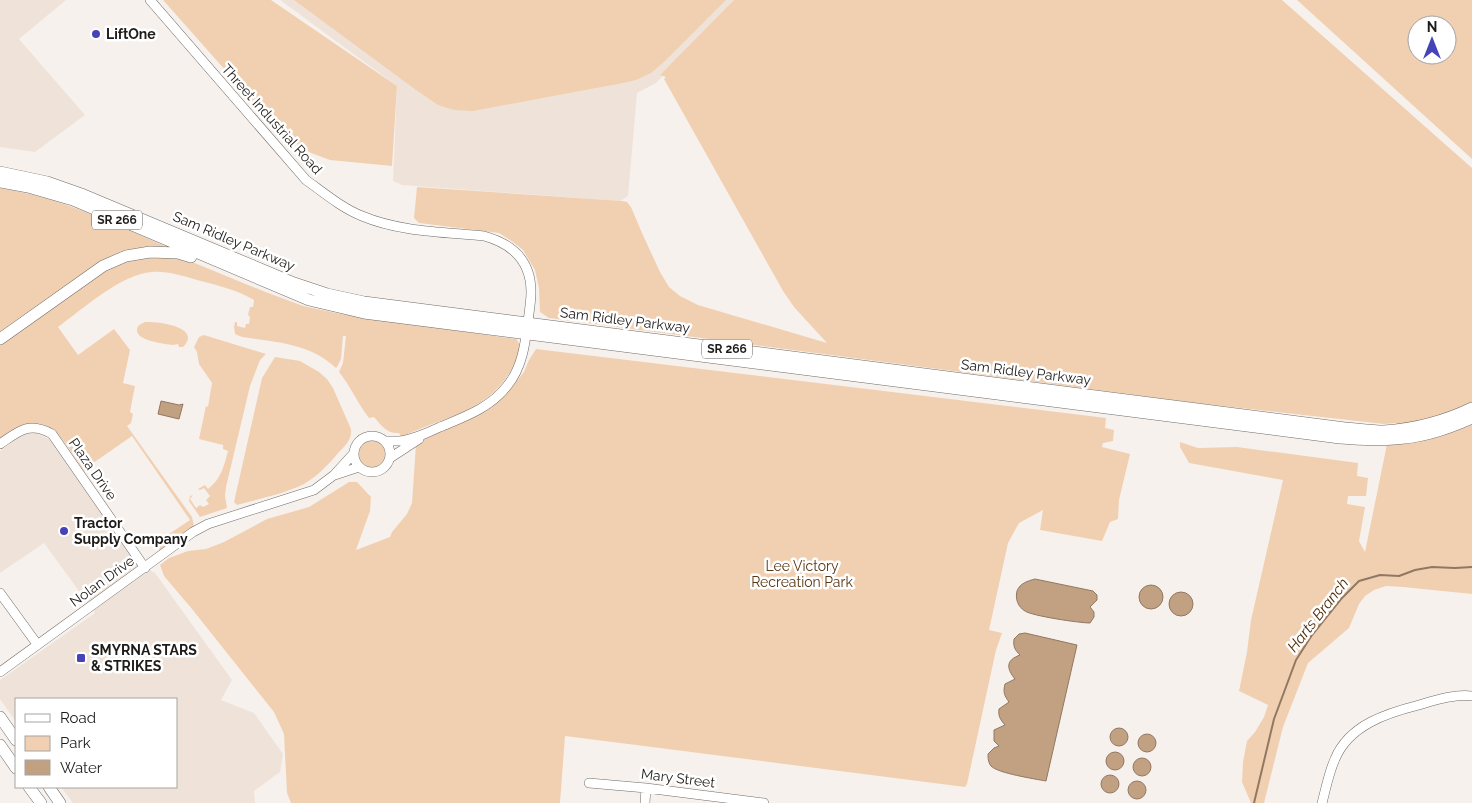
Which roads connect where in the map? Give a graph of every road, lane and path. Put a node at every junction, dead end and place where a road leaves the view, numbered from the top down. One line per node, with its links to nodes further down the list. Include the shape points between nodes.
1 (150, 0): 5 (street, Threet Industrial Road, via 306,180 330,198 362,216 405,228 484,236 506,244 523,260 531,283)
2 (0, 172): 5 (main road, Sam Ridley Parkway / SR 266, via 48,182 84,195 257,268 328,294)
3 (0, 182): 4 (main road, Sam Ridley Parkway / SR 266, via 73,200)
4 (231, 268): 5 (main road, Sam Ridley Parkway / SR 266, via 309,300 364,313); 6 (main road, via 178,253 150,252 126,256 103,266)
5 (527, 328): 7 (main road, Sam Ridley Parkway / SR 266, via 1345,428 1384,431 1419,426); 8 (main road, Sam Ridley Parkway / SR 266, via 1340,438 1419,436 1457,426); 9 (street, via 524,352 507,387 484,407)
6 (0, 339)
7 (1472, 408)
8 (1472, 418)
9 (426, 433): 10 (street); 13 (street)
10 (385, 441): 12 (street, via 375,436 365,437 357,443); 13 (street)
11 (0, 444): 16 (street, Plaza Drive, via 18,431 30,428 42,428 52,434)
12 (354, 453): 14 (street); 15 (street, Nolan Drive)
13 (390, 458): 14 (street, via 388,464 378,471 366,471)
14 (359, 466): 15 (street, Nolan Drive)
15 (334, 475): 16 (street, Nolan Drive, via 309,492 202,527)
16 (145, 568): 18 (street, Nolan Drive)
17 (0, 593): 18 (street)
18 (37, 644): 19 (street, Nolan Drive)
19 (0, 672)
20 (1472, 696): 33 (street, via 1447,697 1398,710 1358,730 1338,752)
21 (0, 718): 22 (main road)
22 (15, 739)
23 (0, 745): 24 (main road)
24 (15, 767)
25 (589, 783): 28 (street, Mary Street)
26 (30, 788): 29 (main road)
27 (50, 788): 30 (main road)
28 (646, 788): 31 (street); 32 (street, Mary Street)
29 (41, 803)
30 (60, 803)
31 (644, 803)
32 (764, 803)
33 (1322, 803)

